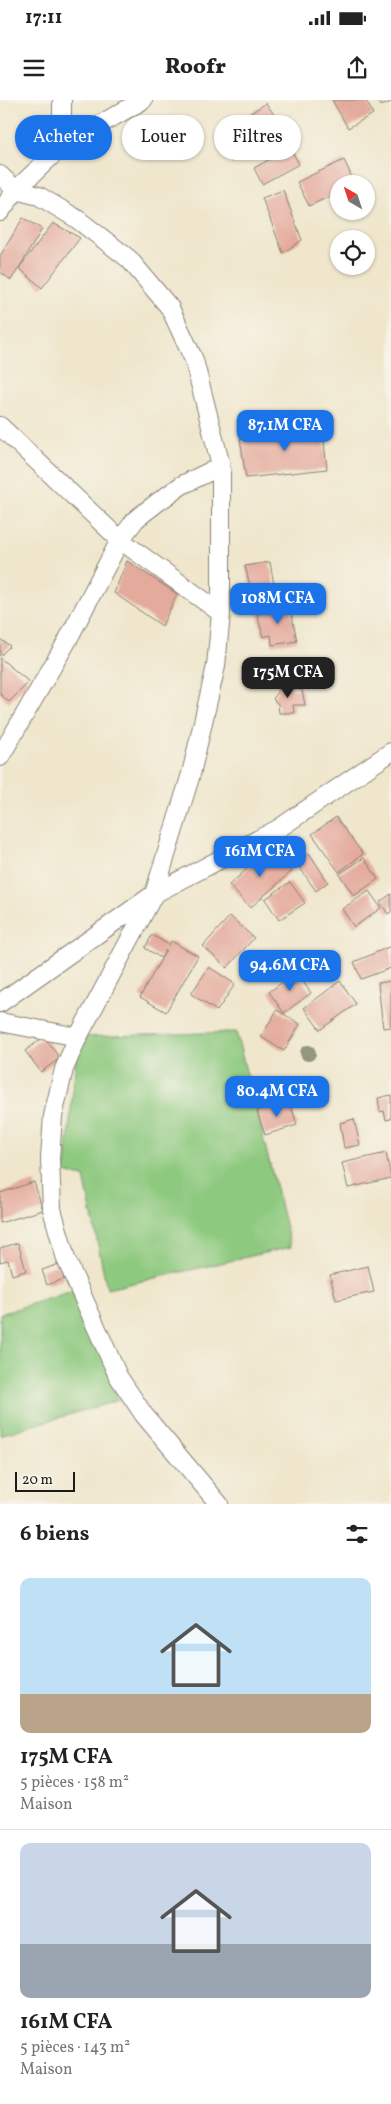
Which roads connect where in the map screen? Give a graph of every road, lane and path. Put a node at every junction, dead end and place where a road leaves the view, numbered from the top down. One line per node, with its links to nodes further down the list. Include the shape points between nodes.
1 (62, 100): 3 (street)
2 (144, 100): 4 (street)
3 (62, 115)
4 (112, 118)
5 (47, 160): 7 (street)
6 (0, 175): 7 (street)
7 (16, 190): 8 (street); 10 (street, via 39,196 77,219 129,258 170,308 194,360)
8 (0, 212)
9 (0, 426): 11 (street)
10 (221, 466): 11 (street, via 182,485 158,502 136,519); 12 (street)
11 (120, 540): 12 (street); 14 (street, via 66,643)
12 (221, 613): 15 (street, via 216,666 191,774)
13 (391, 752): 15 (street, via 278,828)
14 (0, 757)
15 (154, 894): 16 (street); 18 (street)
16 (0, 1003)
17 (0, 1022): 18 (street)
18 (78, 1036): 19 (street, via 64,1069 53,1116 50,1158 52,1209 66,1260 118,1376 144,1415)
19 (219, 1504)

